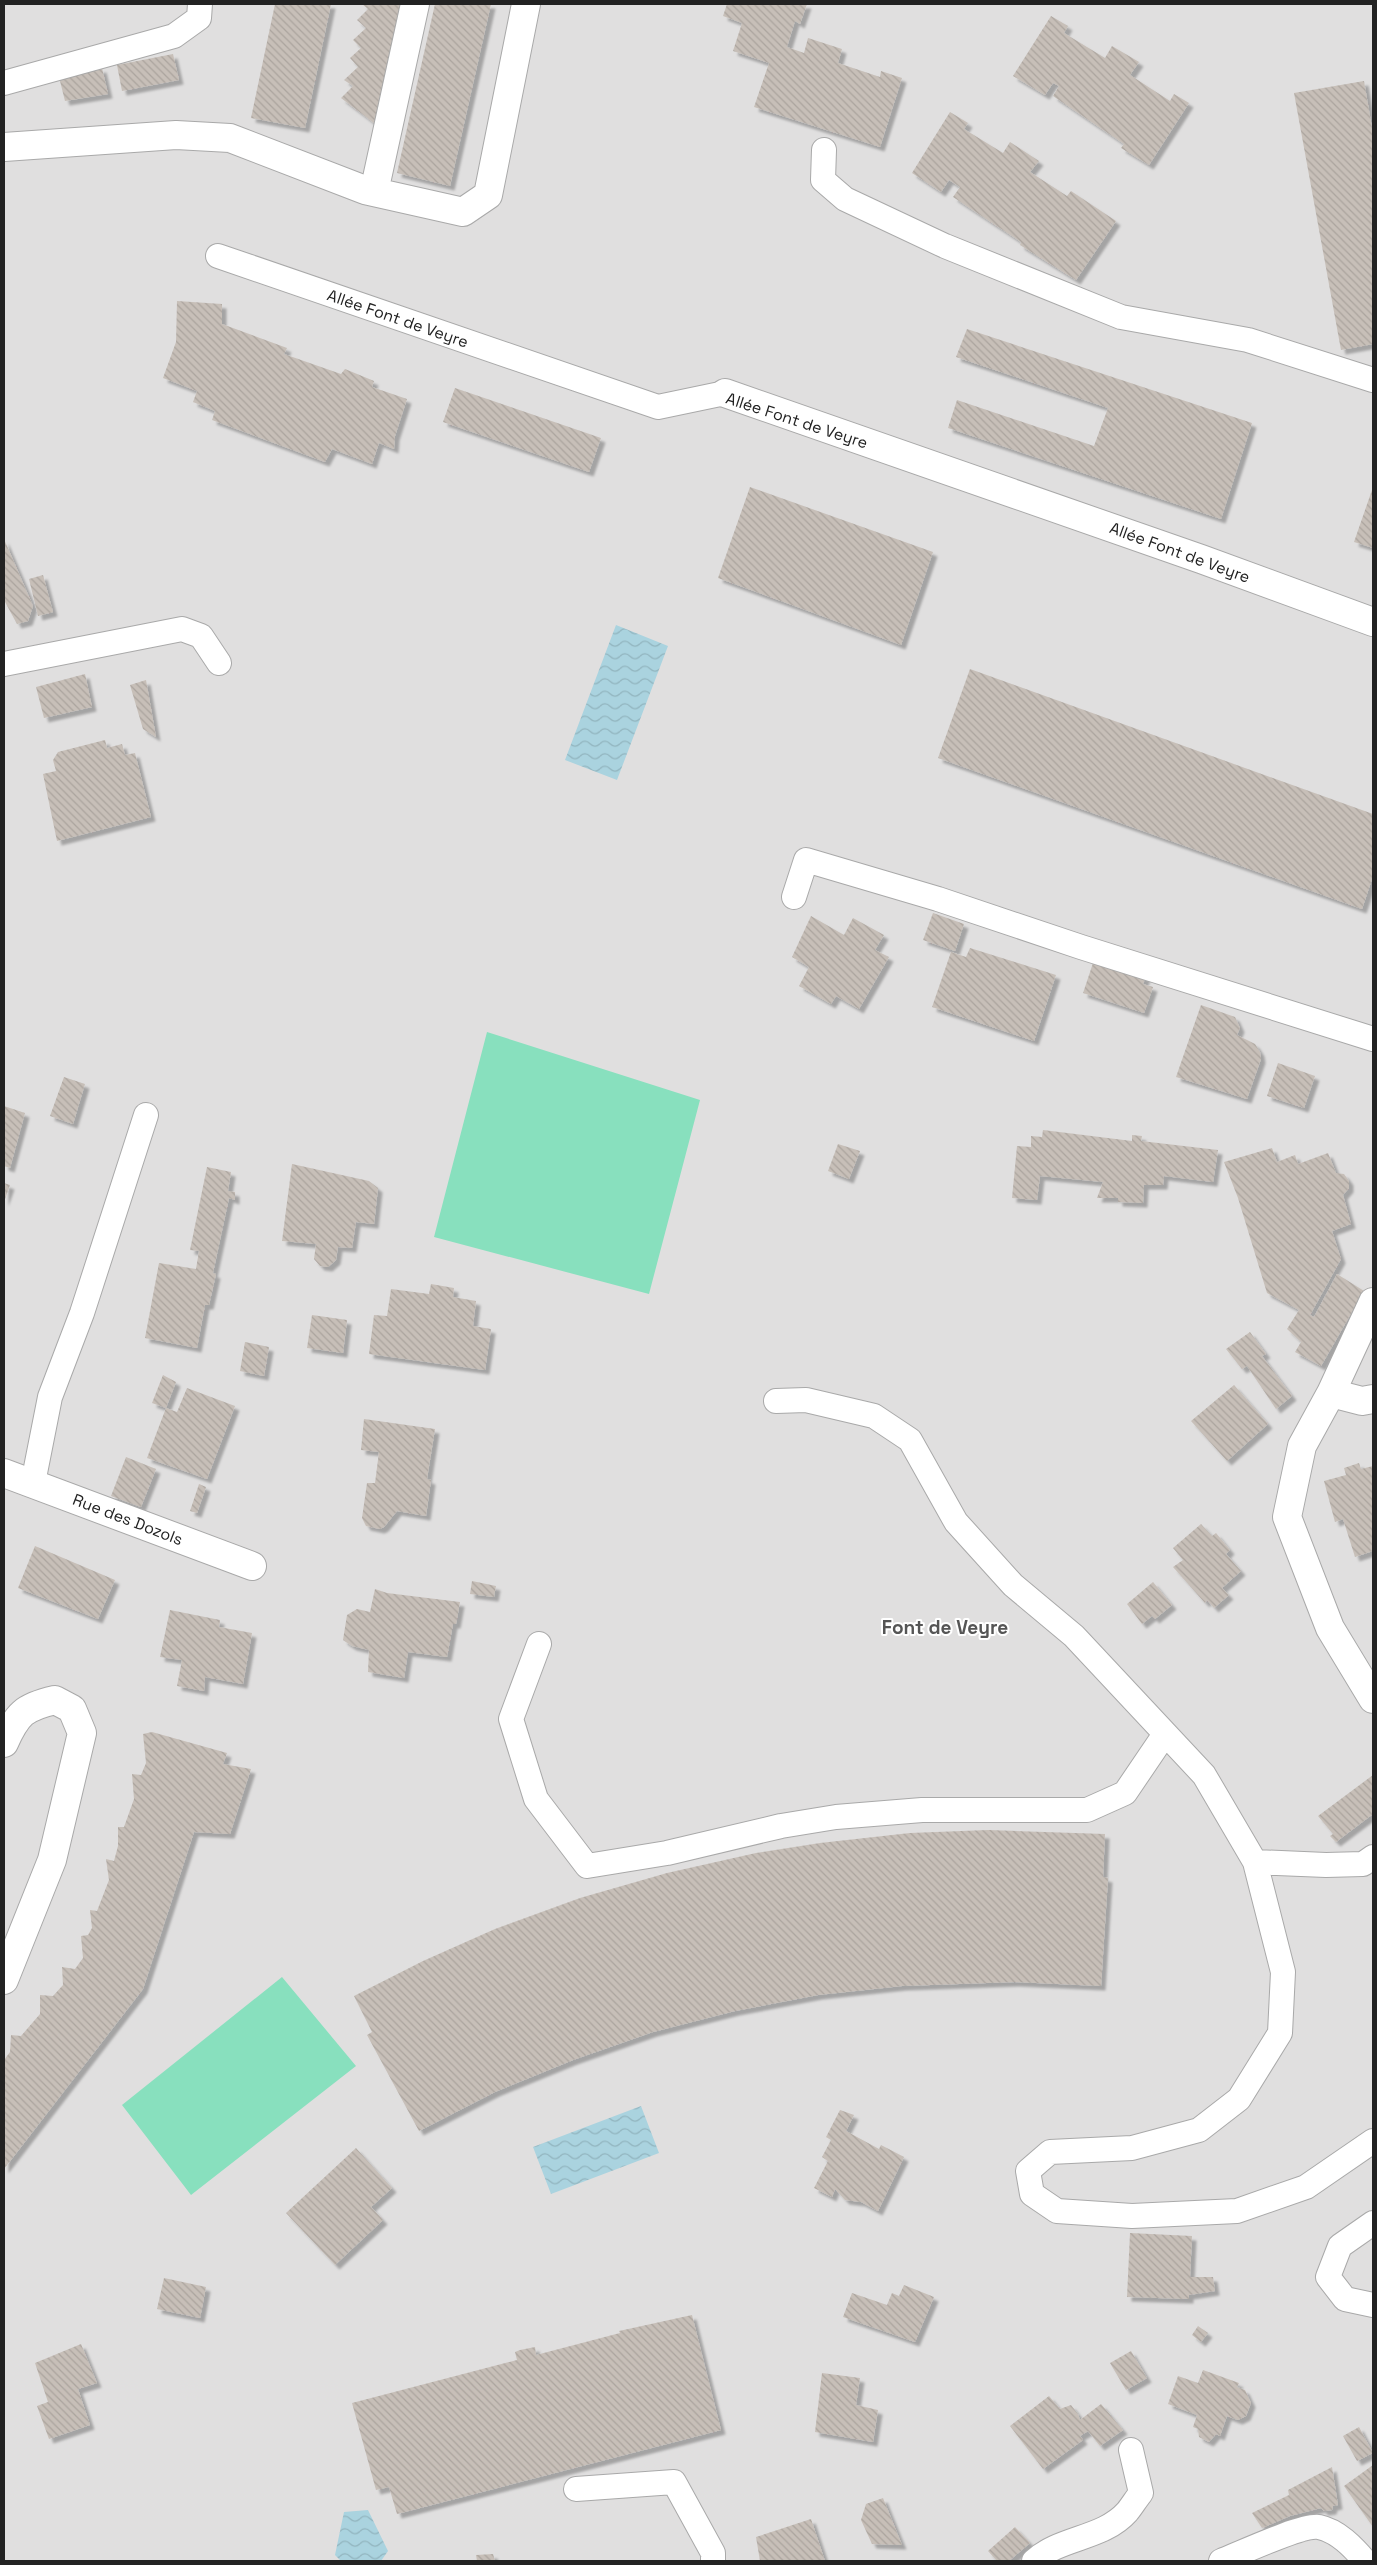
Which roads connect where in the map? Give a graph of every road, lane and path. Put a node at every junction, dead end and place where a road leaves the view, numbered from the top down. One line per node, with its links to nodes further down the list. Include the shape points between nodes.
1 (200, 4): 4 (lane, via 199,18 174,36)
2 (415, 4): 7 (street)
3 (526, 4): 7 (street, via 488,194 463,212)
4 (4, 83)
5 (4, 147): 7 (street, via 176,135 230,138)
6 (824, 150): 9 (lane, via 823,180 845,200 945,246 1122,317 1248,340)
7 (374, 192)
8 (218, 256): 10 (lane, Allée Font de Veyre, via 658,407)
9 (1373, 380)
10 (725, 393): 11 (street, Allée Font de Veyre)
11 (1373, 622)
12 (219, 663): 13 (lane, via 201,636 182,629)
13 (4, 664)
14 (794, 897): 15 (lane, via 806,860 938,899)
15 (1373, 1039)
16 (146, 1115): 22 (lane, via 82,1313 50,1397)
17 (1373, 1302): 18 (street)
18 (1331, 1393): 19 (street, via 1362,1401); 25 (street, via 1302,1446 1286,1517 1330,1628)
19 (1373, 1399)
20 (776, 1402): 26 (lane, via 806,1400 874,1416 910,1440 956,1522 1013,1586 1074,1636)
21 (4, 1473): 22 (street, Rue des Dozols)
22 (34, 1483): 23 (street, Rue des Dozols)
23 (252, 1566)
24 (538, 1644): 26 (lane, via 511,1719 536,1799 587,1866 668,1853 781,1826 836,1817 922,1810 1087,1810 1125,1793)
25 (1373, 1699)
26 (1165, 1734): 29 (lane, via 1204,1775)
27 (4, 1743): 30 (street, via 13,1723 32,1705 55,1700 72,1709 82,1734 52,1860)
28 (1373, 1857): 29 (lane, via 1362,1864)
29 (1255, 1862): 31 (lane, via 1283,1972 1280,2033 1239,2099 1199,2130 1132,2148 1050,2152 1028,2171 1032,2194 1057,2211 1132,2216 1237,2211 1306,2187)
30 (4, 1980)
31 (1373, 2141)
32 (1373, 2223): 33 (lane, via 1340,2246 1328,2277 1345,2298)
33 (1373, 2305)
34 (1131, 2450): 37 (lane, via 1141,2493 1126,2513 1103,2529 1071,2540)
35 (576, 2489): 36 (lane, via 674,2482 713,2553)
36 (713, 2561)
37 (1034, 2561)
38 (1221, 2561): 39 (lane, via 1279,2537 1318,2526 1337,2534)
39 (1365, 2561)

